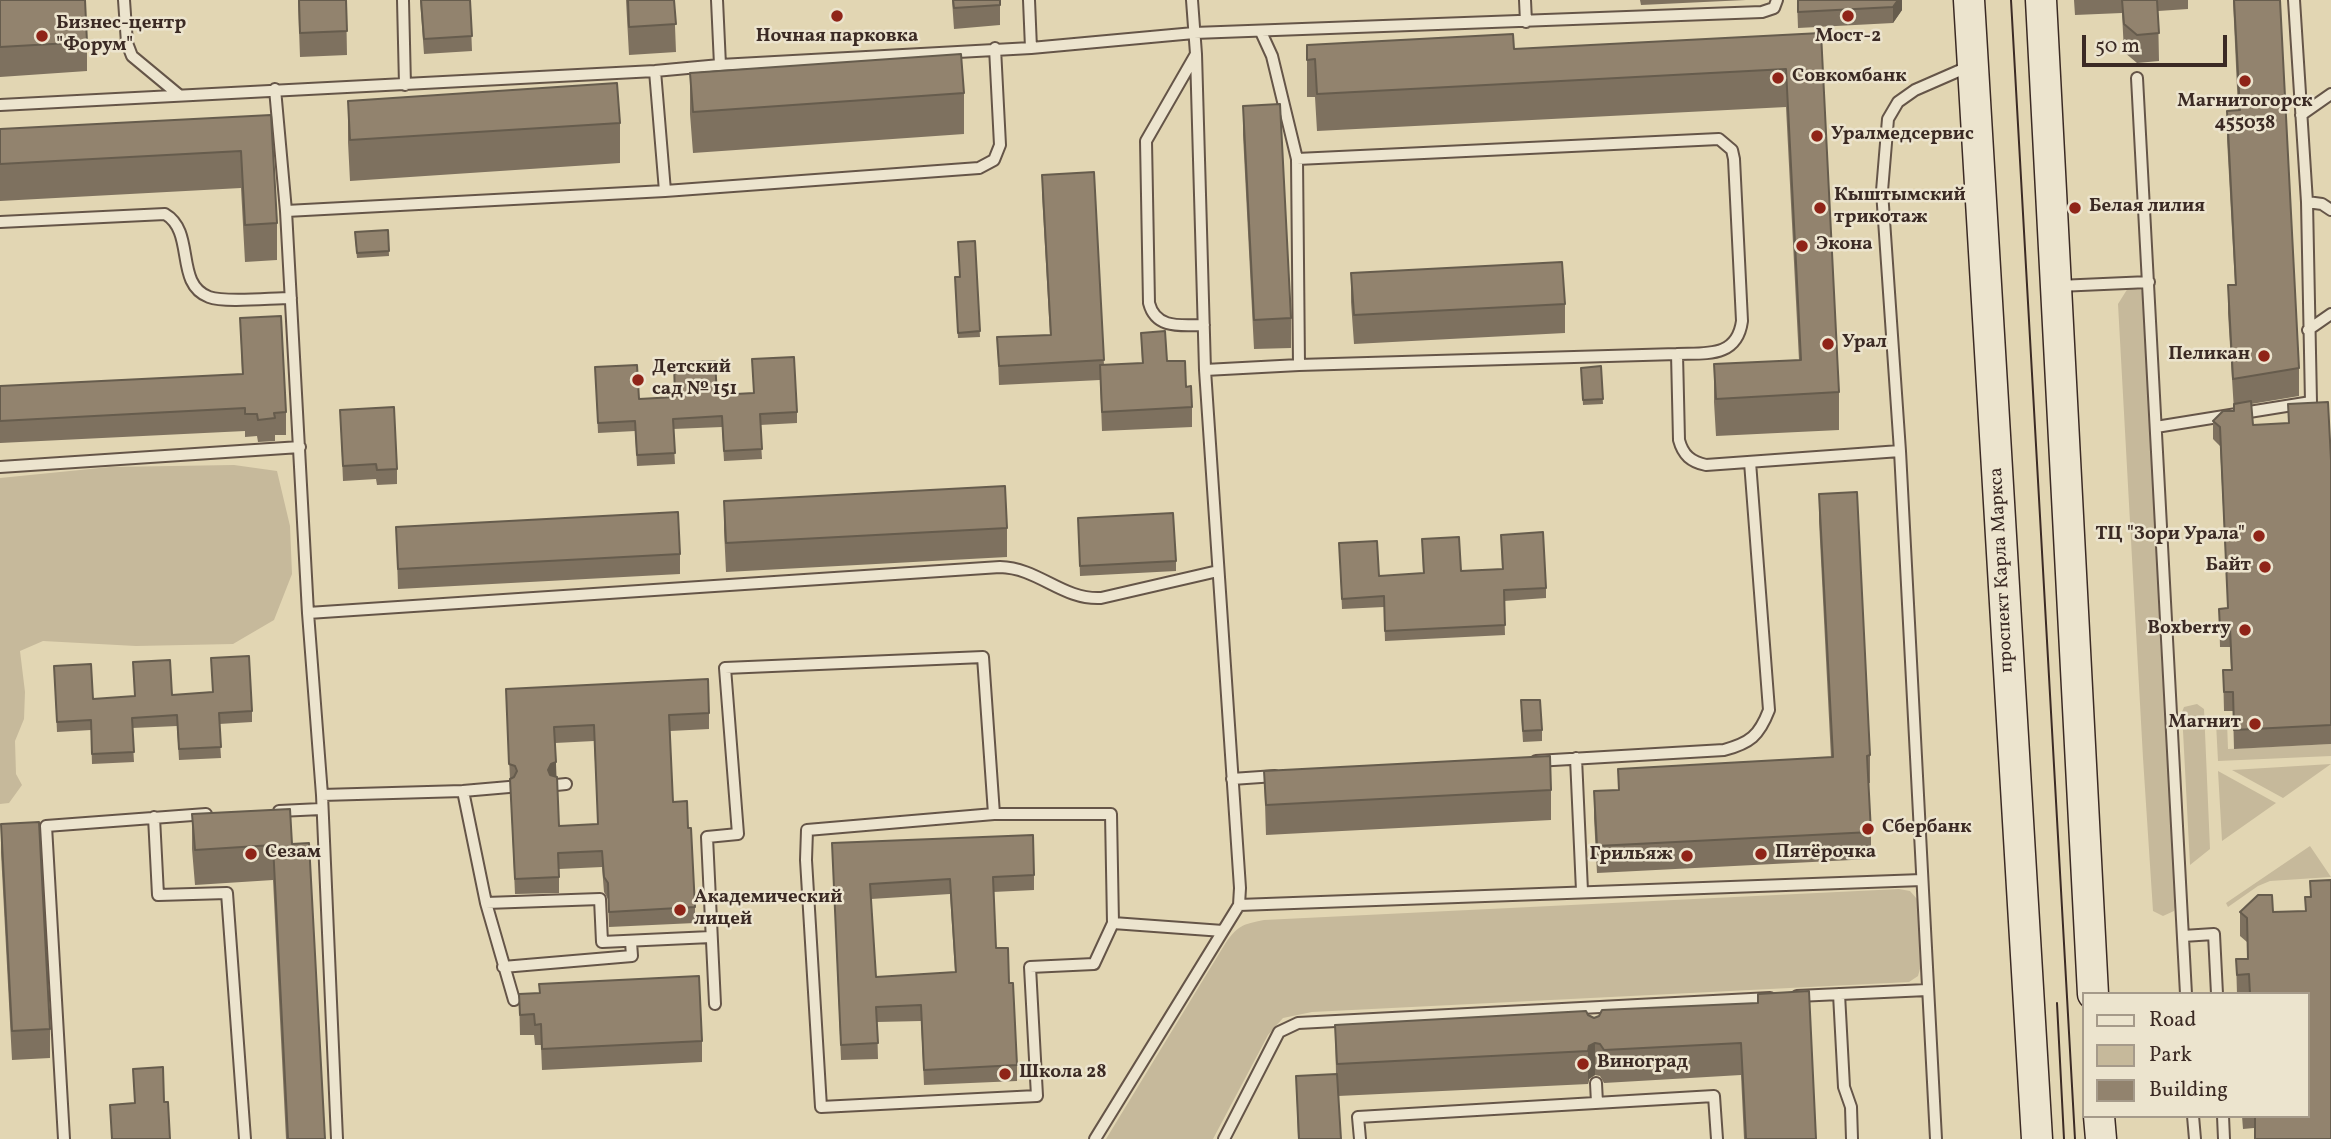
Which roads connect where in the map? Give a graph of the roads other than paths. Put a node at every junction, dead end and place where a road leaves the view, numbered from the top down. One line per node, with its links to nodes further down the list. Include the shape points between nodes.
1 (124, 0): 24 (lane, via 132,56)
2 (403, 0): 21 (lane)
3 (717, 0): 17 (lane)
4 (1029, 0): 15 (lane)
5 (1192, 0): 13 (lane)
6 (1525, 0): 11 (lane)
7 (1777, 0): 11 (lane, via 1773,8 1762,12)
8 (1969, 0): 18 (main road, проспект Карла Маркса)
9 (2041, 0): 34 (main road)
10 (2294, 0): 26 (lane)
11 (1526, 22): 12 (lane)
12 (1261, 32): 13 (lane); 27 (lane, via 1272,56)
13 (1194, 33): 15 (lane); 16 (lane)
14 (995, 48): 15 (lane); 17 (lane); 28 (lane, via 1000,145 988,166)
15 (1031, 48)
16 (1196, 54): 37 (lane); 37 (lane, via 1146,141 1149,303 1163,323)
17 (720, 65): 19 (lane)
18 (1973, 65): 44 (lane, via 1915,90 1898,102 1888,119 1882,191); 94 (main road, проспект Карла Маркса)
19 (655, 71): 21 (lane); 28 (lane)
20 (2137, 78): 33 (lane)
21 (405, 85): 22 (lane)
22 (275, 89): 24 (lane); 31 (lane)
23 (2331, 94): 26 (lane)
24 (179, 95): 25 (lane)
25 (0, 105)
26 (2301, 115): 29 (lane)
27 (1297, 159): 39 (lane, via 1719,139 1732,150 1734,159 1741,333 1726,349); 40 (lane)
28 (665, 191): 31 (lane)
29 (2307, 202): 30 (lane); 38 (lane)
30 (2331, 210)
31 (286, 211): 35 (lane)
32 (0, 222): 35 (lane, via 165,214 179,226 191,280 198,290 209,297)
33 (2149, 282): 34 (lane); 42 (lane)
34 (2056, 286): 72 (main road)
35 (291, 298): 43 (lane)
36 (2331, 314): 38 (lane)
37 (1204, 325): 41 (lane)
38 (2308, 330): 42 (lane, via 2316,403)
39 (1677, 354): 40 (lane); 45 (lane, via 1681,450 1706,465)
40 (1299, 365): 41 (lane)
41 (1205, 370): 47 (lane)
42 (2156, 427): 67 (lane)
43 (300, 447): 46 (lane); 48 (lane)
44 (1900, 451): 45 (lane); 61 (lane)
45 (1751, 462): 49 (lane, via 1769,710 1763,726 1743,745 1724,750)
46 (0, 467)
47 (1217, 571): 48 (lane, via 1086,599 1026,571 1000,567); 52 (lane)
48 (308, 613): 55 (lane)
49 (1576, 758): 50 (lane); 62 (lane)
50 (1521, 762)
51 (1287, 776): 52 (lane)
52 (1231, 779): 64 (lane)
53 (509, 787): 54 (lane)
54 (463, 791): 55 (lane); 63 (lane)
55 (322, 795): 56 (lane)
56 (321, 810): 57 (lane); 87 (lane)
57 (265, 812)
58 (224, 814): 60 (lane)
59 (994, 814): 65 (lane, via 1111,814); 65 (lane, via 807,830 821,1107 1037,1096 1030,967 1094,964); 68 (lane, via 983,657 725,668 738,834 707,836)
60 (154, 817): 85 (lane, via 41,826); 86 (lane, via 158,895 228,893)
61 (1922, 880): 62 (lane); 71 (lane)
62 (1582, 891): 64 (lane)
63 (486, 904): 69 (lane, via 600,899 602,942); 70 (lane)
64 (1239, 905): 66 (lane)
65 (1113, 923): 66 (lane)
66 (1223, 930): 88 (lane)
67 (2183, 936): 73 (lane); 74 (lane, via 2214,934)
68 (710, 937): 69 (lane); 77 (lane)
69 (631, 942): 70 (lane, via 632,956)
70 (503, 967): 76 (lane)
71 (1927, 990): 75 (lane); 93 (lane)
72 (2093, 992)
73 (2186, 992)
74 (2217, 992)
75 (1839, 994): 78 (lane); 92 (lane)
76 (514, 1000)
77 (715, 1004)
78 (1590, 1006): 79 (lane); 89 (lane, via 1298,1023 1279,1032)
79 (1592, 1019)
80 (1596, 1083): 81 (lane)
81 (1597, 1103): 90 (lane, via 1358,1117); 91 (lane, via 1714,1096)
82 (2099, 1118): 95 (main road)
83 (2193, 1118): 96 (lane)
84 (2223, 1118): 97 (lane)
85 (64, 1139)
86 (245, 1139)
87 (337, 1139)
88 (1095, 1139)
89 (1224, 1139)
90 (1360, 1139)
91 (1717, 1139)
92 (1852, 1139)
93 (1936, 1139)
94 (2037, 1139)
95 (2101, 1139)
96 (2195, 1139)
97 (2224, 1139)

